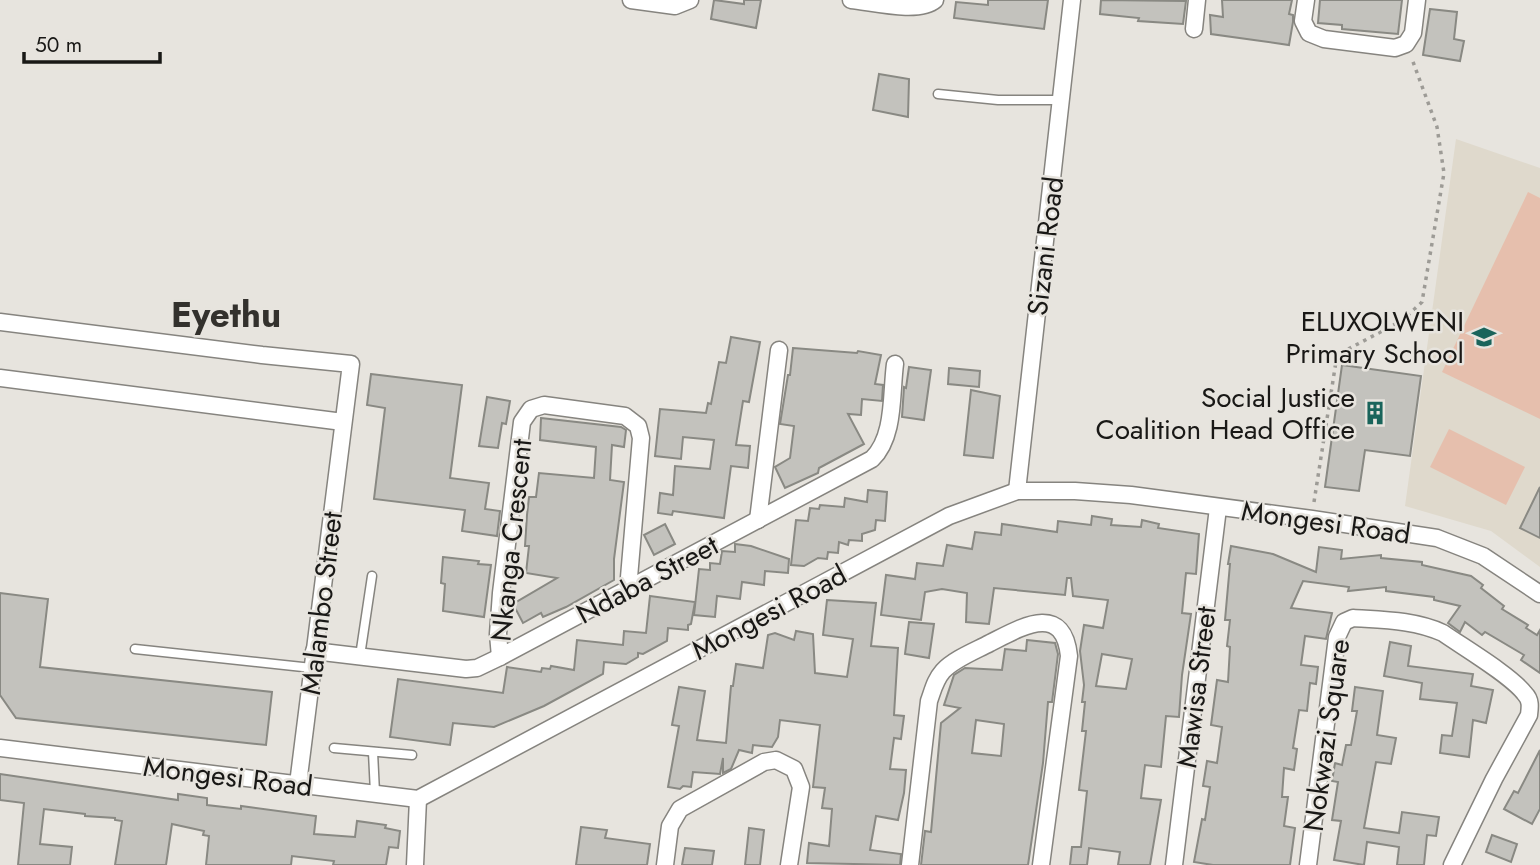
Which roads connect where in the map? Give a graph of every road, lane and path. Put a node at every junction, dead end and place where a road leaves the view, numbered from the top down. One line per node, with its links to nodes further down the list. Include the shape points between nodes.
1 (631, 0): 2 (street, via 675,6)
2 (691, 0)
3 (851, 0): 4 (street, via 910,7)
4 (935, 0)
5 (1072, 0): 12 (street, Sizani Road)
6 (1197, 0): 9 (street)
7 (1306, 0): 10 (street, via 1303,21 1309,33 1395,48)
8 (1417, 0): 10 (street, via 1413,33)
9 (1194, 29)
10 (1406, 44): 20 (path, via 1437,127 1444,173 1422,302 1403,320 1337,355)
11 (938, 94): 12 (lane)
12 (1062, 100): 18 (street, Sizani Road)
13 (0, 322): 17 (street, Malambo Street, via 351,364)
14 (779, 350): 21 (street)
15 (895, 364): 21 (street, Ndaba Street, via 887,435 879,452)
16 (0, 377): 17 (street)
17 (344, 422): 26 (street, Malambo Street)
18 (1017, 491): 19 (street, Mongesi Road, via 1131,495); 36 (street, Mongesi Road, via 949,516)
19 (1218, 508): 20 (street, Mongesi Road); 42 (street, Mawisa Street)
20 (1312, 519): 23 (street, Mongesi Road, via 1437,538 1483,556)
21 (758, 520): 24 (street, Ndaba Street)
22 (372, 576): 27 (lane)
23 (1537, 588)
24 (628, 589): 28 (street, Ndaba Street); 28 (street, Nkanga Crescent, via 641,438 638,426 625,416 544,405 531,408 521,435 501,593)
25 (135, 649): 29 (lane)
26 (314, 651): 27 (street, Ndaba Street); 29 (street, Malambo Street)
27 (360, 656): 28 (street, Ndaba Street, via 466,669)
28 (500, 657)
29 (312, 668): 34 (street, Malambo Street)
30 (0, 748): 34 (street, Mongesi Road)
31 (334, 748): 32 (lane)
32 (373, 752): 33 (lane); 35 (lane)
33 (412, 755)
34 (298, 784): 35 (street, Mongesi Road)
35 (375, 793): 36 (street, Mongesi Road)
36 (418, 799): 37 (street)
37 (415, 865)
38 (665, 865): 39 (street, via 670,826 680,809 764,762 776,760 794,769 801,787)
39 (789, 865)
40 (910, 865): 41 (street, via 935,682 960,659 1038,622 1061,630 1069,656)
41 (1041, 865)
42 (1174, 865)
43 (1308, 865): 44 (street, Nokwazi Square, via 1337,637 1344,622 1353,618 1431,627 1526,694 1529,715)
44 (1452, 865)

